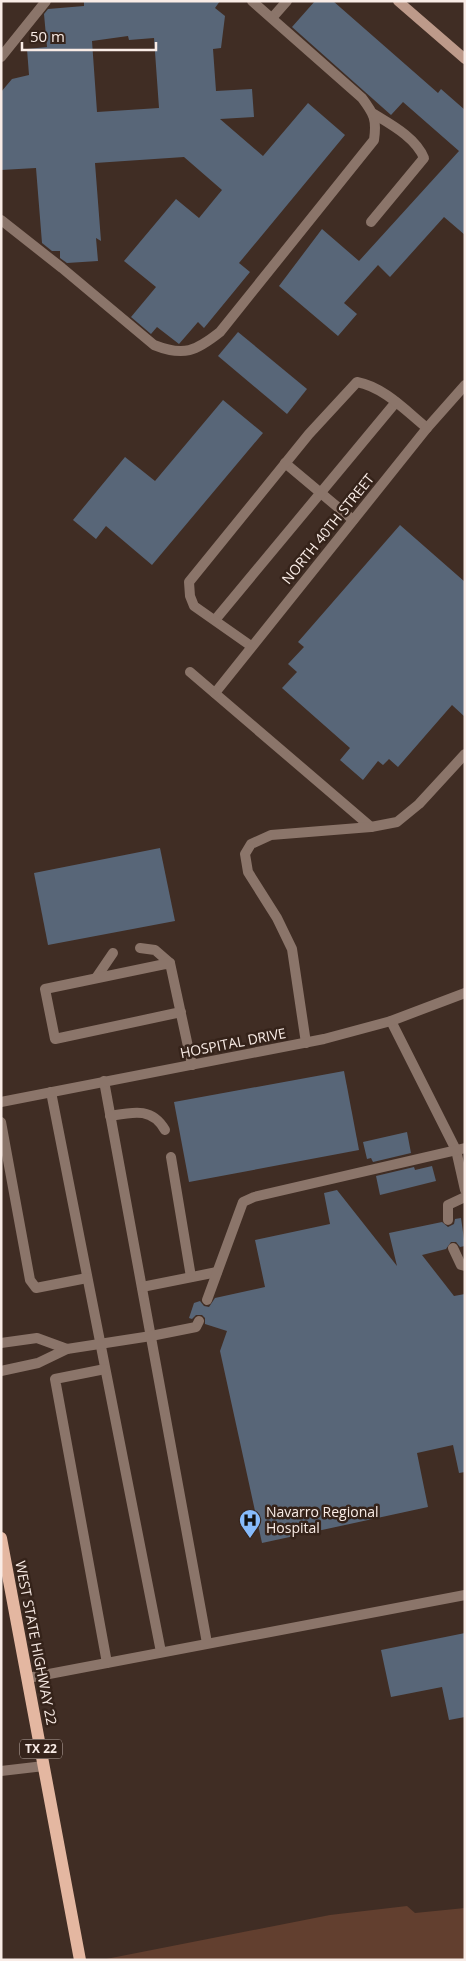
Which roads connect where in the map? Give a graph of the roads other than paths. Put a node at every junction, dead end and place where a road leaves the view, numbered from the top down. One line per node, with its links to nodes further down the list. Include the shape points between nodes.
1 (46, 1): 6 (street)
2 (252, 1): 5 (street)
3 (287, 1): 5 (street)
4 (398, 1): 7 (street)
5 (272, 18): 8 (street, via 362,98)
6 (1, 57)
7 (465, 59)
8 (374, 114): 9 (street, via 374,140 220,332 189,352 168,351 154,345); 10 (street, via 397,128 422,152 424,158)
9 (1, 220)
10 (371, 222)
11 (465, 386): 13 (street, NORTH 40TH STREET)
12 (396, 402): 13 (street); 14 (street, via 369,384 357,382); 15 (street)
13 (427, 428): 16 (street, NORTH 40TH STREET)
14 (285, 463): 15 (street); 17 (street, via 189,582 194,606)
15 (321, 492): 16 (street); 17 (street)
16 (353, 520): 18 (street, NORTH 40TH STREET)
17 (215, 620): 18 (street)
18 (250, 646): 20 (street, NORTH 40TH STREET)
19 (190, 672): 20 (street)
20 (215, 693): 22 (street)
21 (465, 754): 22 (street, via 419,804 397,822)
22 (370, 827): 30 (street, via 271,836 251,844 245,854 248,872 292,949)
23 (140, 948): 25 (street, via 155,950)
24 (113, 953): 26 (street)
25 (170, 963): 26 (street); 28 (street)
26 (96, 978): 28 (street, via 46,989 56,1039)
27 (465, 993): 29 (street, HOSPITAL DRIVE)
28 (181, 1012): 31 (street)
29 (391, 1021): 30 (street, HOSPITAL DRIVE); 38 (street)
30 (306, 1043): 31 (street, HOSPITAL DRIVE)
31 (192, 1064): 32 (street, HOSPITAL DRIVE)
32 (104, 1082): 33 (street, HOSPITAL DRIVE); 35 (street)
33 (51, 1092): 34 (street, HOSPITAL DRIVE); 47 (street)
34 (1, 1102)
35 (110, 1116): 37 (street, via 145,1113 158,1119); 48 (street)
36 (1, 1122): 47 (street, via 30,1280 36,1288)
37 (165, 1130)
38 (461, 1149): 40 (street); 45 (street, via 243,1202)
39 (171, 1156): 46 (street)
40 (465, 1190)
41 (465, 1197): 42 (street, via 448,1205)
42 (448, 1220)
43 (454, 1248): 44 (street, via 456,1257)
44 (465, 1266)
45 (217, 1272): 46 (street); 49 (street)
46 (190, 1277): 48 (street)
47 (87, 1278): 53 (street)
48 (142, 1287): 51 (street)
49 (207, 1300)
50 (199, 1321): 51 (street, via 196,1327)
51 (151, 1336): 53 (street); 59 (street)
52 (1, 1343): 54 (street, via 36,1338)
53 (100, 1344): 54 (street); 55 (street)
54 (67, 1349): 56 (street, via 38,1363)
55 (105, 1369): 60 (street); 61 (street, via 55,1379)
56 (1, 1371)
57 (1, 1538): 62 (main road, WEST STATE HIGHWAY 22 / TX 22)
58 (465, 1595): 59 (street)
59 (207, 1643): 60 (street)
60 (161, 1652): 61 (street)
61 (107, 1662): 62 (street)
62 (28, 1678): 63 (main road, WEST STATE HIGHWAY 22 / TX 22)
63 (44, 1766): 64 (street); 65 (main road, WEST STATE HIGHWAY 22 / TX 22)
64 (1, 1771)
65 (80, 1960)

